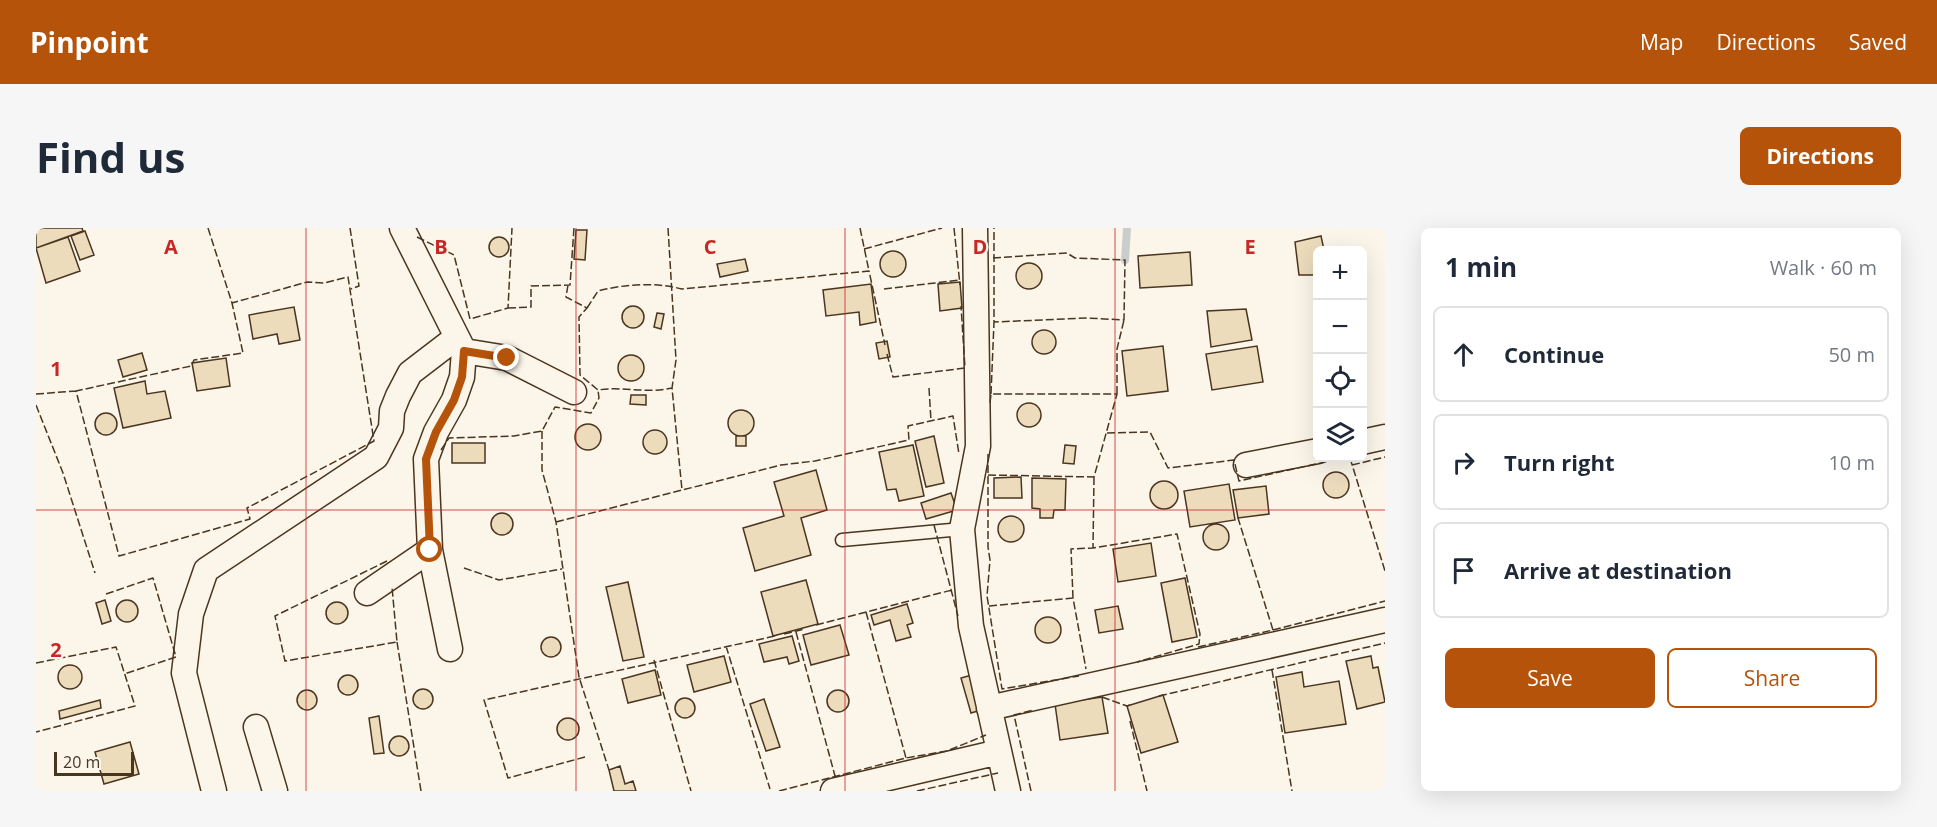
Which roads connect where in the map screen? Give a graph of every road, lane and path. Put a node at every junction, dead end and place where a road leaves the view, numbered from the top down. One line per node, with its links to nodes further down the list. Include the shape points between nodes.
1 (402, 228): 3 (street)
2 (975, 228): 9 (street, via 978,446)
3 (460, 344): 4 (street, via 507,358); 11 (street, via 462,377 426,459); 18 (street, via 411,373 398,396 391,428 376,456 206,570 191,614 184,673)
4 (574, 392)
5 (1385, 437): 6 (street)
6 (1367, 441)
7 (1313, 452): 8 (street)
8 (1246, 465)
9 (962, 530): 10 (lane); 15 (street, via 971,626)
10 (842, 540)
11 (430, 550): 12 (street); 14 (street)
12 (367, 593)
13 (1385, 620): 15 (street)
14 (450, 649)
15 (989, 708): 17 (street)
16 (256, 727): 19 (street)
17 (999, 752): 20 (street); 21 (street)
18 (214, 791)
19 (275, 791)
20 (833, 791)
21 (1008, 791)

